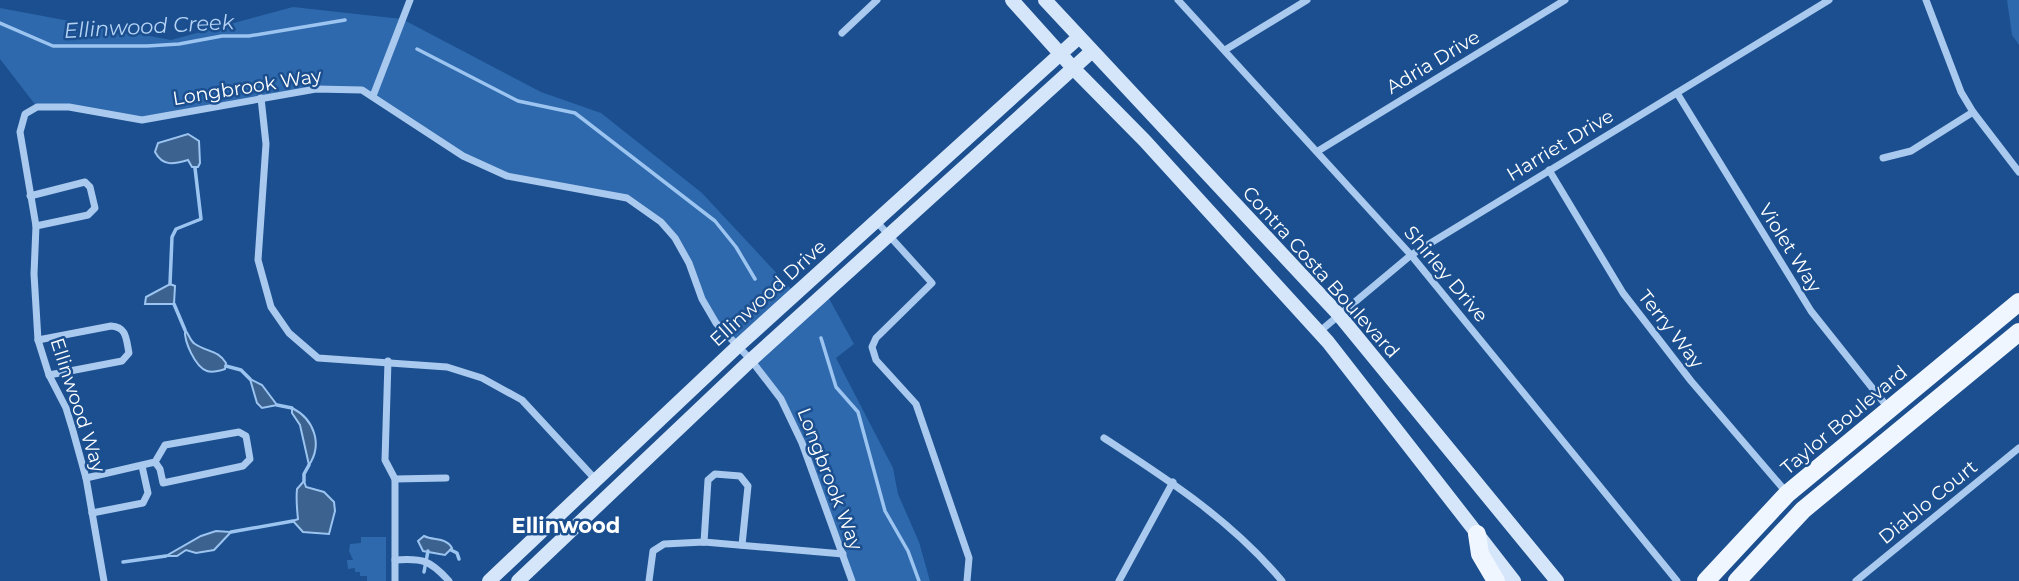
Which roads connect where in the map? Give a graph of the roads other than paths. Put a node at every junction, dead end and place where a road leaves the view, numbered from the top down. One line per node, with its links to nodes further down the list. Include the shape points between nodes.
1 (410, 0): 17 (street)
2 (877, 0): 10 (street)
3 (1012, 0): 14 (street)
4 (1045, 0): 11 (street, Contra Costa Boulevard)
5 (1178, 0): 12 (street, Shirley Drive)
6 (1307, 0): 12 (street)
7 (1565, 0): 21 (street, Adria Drive)
8 (1829, 0): 16 (street, Harriet Drive)
9 (1926, 0): 19 (street)
10 (842, 33)
11 (1078, 38): 13 (street, Contra Costa Boulevard); 14 (street, Ellinwood Drive)
12 (1225, 50): 21 (street, Shirley Drive)
13 (1091, 52): 15 (street, Ellinwood Drive); 31 (street, Contra Costa Boulevard)
14 (1060, 54): 15 (street); 26 (street, Ellinwood Drive)
15 (1074, 69): 28 (street, Ellinwood Drive); 32 (street)
16 (1677, 93): 23 (street, Harriet Drive); 39 (street, Violet Way, via 1811,311)
17 (373, 96): 18 (street, Longbrook Way, via 362,90 316,89); 35 (street, Longbrook Way, via 463,156 507,176 627,198 640,205 675,238 702,299)
18 (261, 98): 20 (street, Longbrook Way, via 142,120 69,107 37,107); 37 (street, via 266,144 258,260 271,307 289,333 318,358)
19 (1973, 112): 22 (street, via 1911,151); 24 (street)
20 (25, 114): 25 (street, Ellinwood Way, via 20,132)
21 (1318, 151): 29 (street, Shirley Drive)
22 (1883, 159)
23 (1549, 170): 29 (street, Harriet Drive); 49 (street, Terry Way, via 1623,293)
24 (2019, 172)
25 (30, 195): 27 (street, Ellinwood Way); 27 (street, via 85,182 90,187 94,208 88,215)
26 (876, 221): 28 (street); 35 (street, Ellinwood Drive)
27 (36, 226): 34 (street, Ellinwood Way)
28 (889, 235): 36 (street, Ellinwood Drive); 63 (street, via 932,283 876,338 873,354 916,404 969,558)
29 (1411, 255): 31 (street, Harriet Drive); 69 (street, Shirley Drive)
30 (2019, 302): 39 (main road, Taylor Boulevard)
31 (1339, 315): 32 (street, Harriet Drive); 68 (street, Contra Costa Boulevard)
32 (1319, 332): 51 (street)
33 (2019, 332): 71 (main road, via 1802,510)
34 (38, 340): 38 (street, Ellinwood Way); 38 (street, via 111,326 125,331 129,353 122,361)
35 (738, 346): 36 (street, Longbrook Way); 47 (street, Ellinwood Drive)
36 (751, 360): 54 (street, Longbrook Way, via 781,400 802,443); 60 (street, Ellinwood Drive)
37 (388, 361): 46 (street, via 385,460); 47 (street, via 447,367 482,378 522,400)
38 (49, 375): 44 (street, Ellinwood Way, via 66,408)
39 (1889, 410): 49 (main road, Taylor Boulevard)
40 (1104, 438): 48 (street)
41 (2019, 448): 72 (street, Diablo Court)
42 (155, 462): 42 (street, via 165,444 239,432 246,436 250,459 243,466 163,482); 43 (street)
43 (142, 466): 44 (street); 50 (street, via 148,493 143,503)
44 (86, 478): 50 (street, Ellinwood Way)
45 (446, 478): 46 (street)
46 (395, 479): 55 (street)
47 (596, 480): 59 (street, Ellinwood Drive)
48 (1173, 482): 64 (street); 65 (street, via 1230,526)
49 (1787, 494): 70 (main road, Taylor Boulevard)
50 (92, 513): 56 (street, Ellinwood Way)
51 (1477, 534): 66 (main road, via 1480,554); 67 (street)
52 (704, 542): 53 (street); 53 (street, via 708,480 715,474 740,476 748,485); 61 (street, via 664,544 653,551)
53 (742, 545): 54 (street)
54 (843, 554): 62 (street, Longbrook Way)
55 (395, 560): 57 (street); 58 (street, via 429,562)
56 (104, 581)
57 (395, 581)
58 (449, 581)
59 (489, 581)
60 (518, 581)
61 (649, 581)
62 (852, 581)
63 (967, 581)
64 (1119, 581)
65 (1282, 581)
66 (1496, 581)
67 (1514, 581)
68 (1557, 581)
69 (1677, 581)
70 (1706, 581)
71 (1737, 581)
72 (1856, 581)

